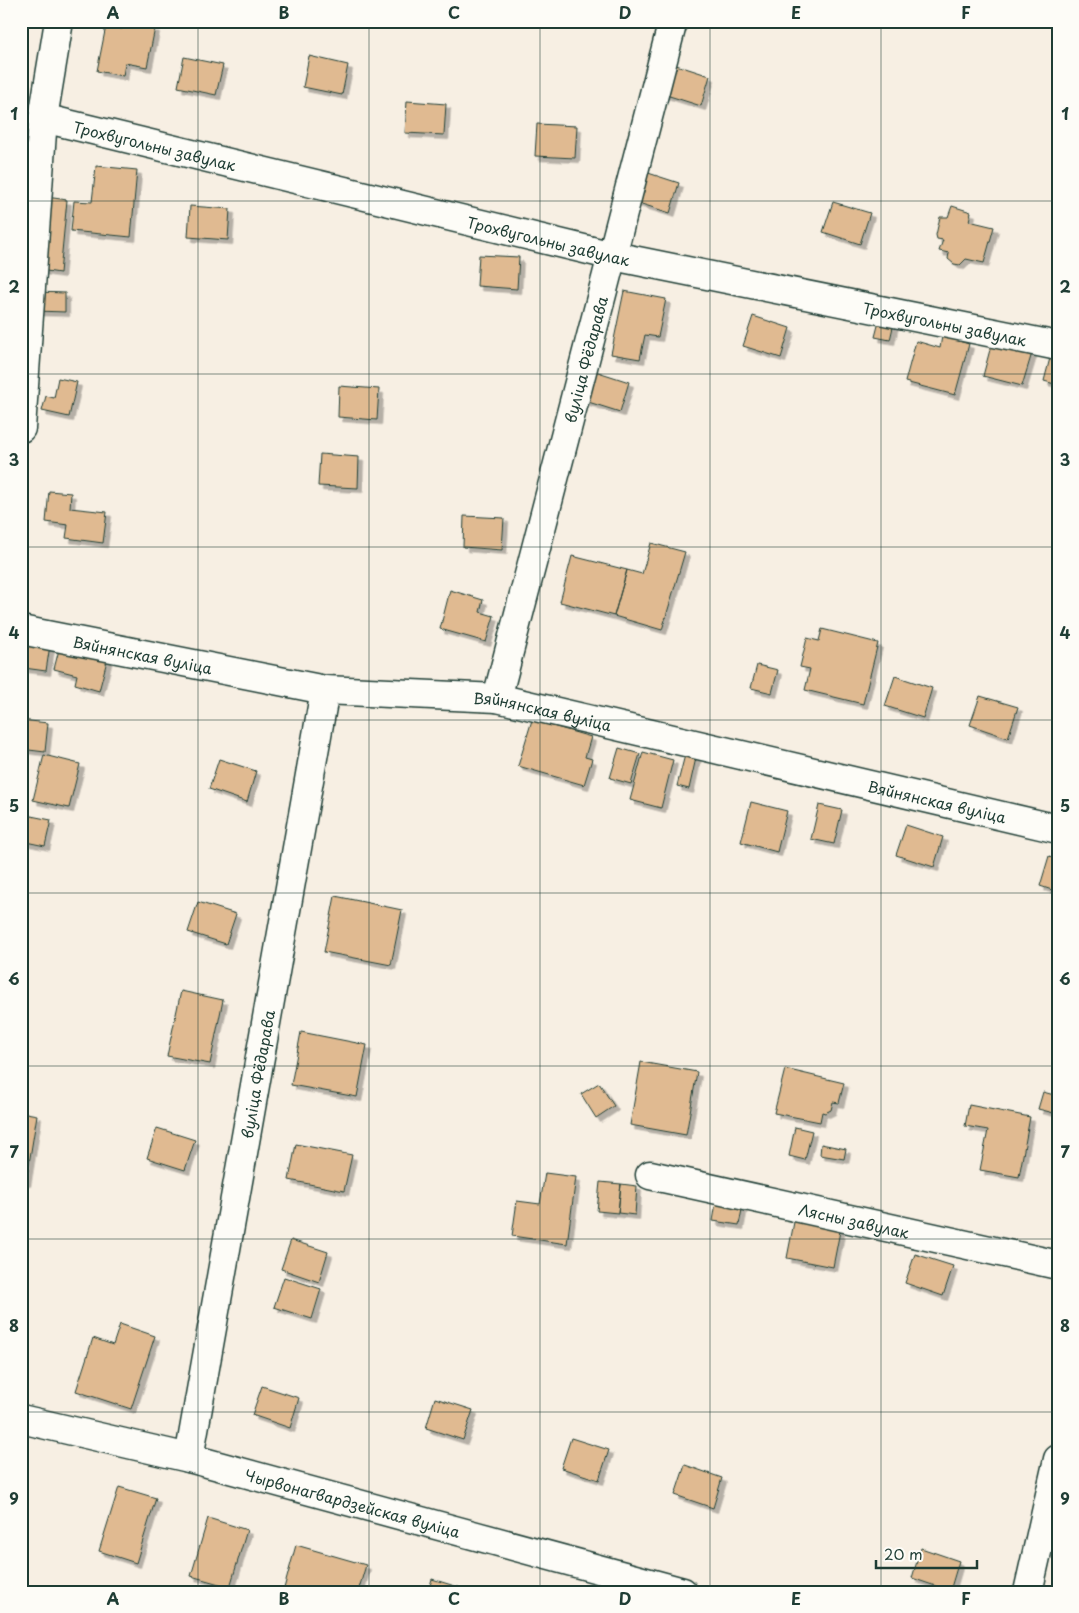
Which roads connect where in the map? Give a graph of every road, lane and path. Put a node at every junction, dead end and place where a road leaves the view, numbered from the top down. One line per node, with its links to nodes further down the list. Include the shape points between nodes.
1 (59, 21): 3 (street)
2 (673, 21): 4 (street, вуліца Фёдарава)
3 (43, 118): 4 (street, Трохвугольны завулак); 6 (street)
4 (613, 256): 5 (street, Трохвугольны завулак); 9 (street, вуліца Фёдарава)
5 (1058, 346)
6 (21, 428)
7 (21, 630): 8 (street, Вяйнянская вуліца)
8 (326, 690): 9 (street, Вяйнянская вуліца); 14 (street, вуліца Фёдарава)
9 (497, 698): 10 (street, Вяйнянская вуліца)
10 (1058, 829)
11 (650, 1175): 12 (street, Лясны завулак)
12 (1058, 1265)
13 (21, 1419): 14 (street, Чырвонагвардзейская вуліца)
14 (190, 1458): 16 (street, Чырвонагвардзейская вуліца)
15 (1058, 1459): 17 (street)
16 (684, 1592)
17 (1028, 1592)

